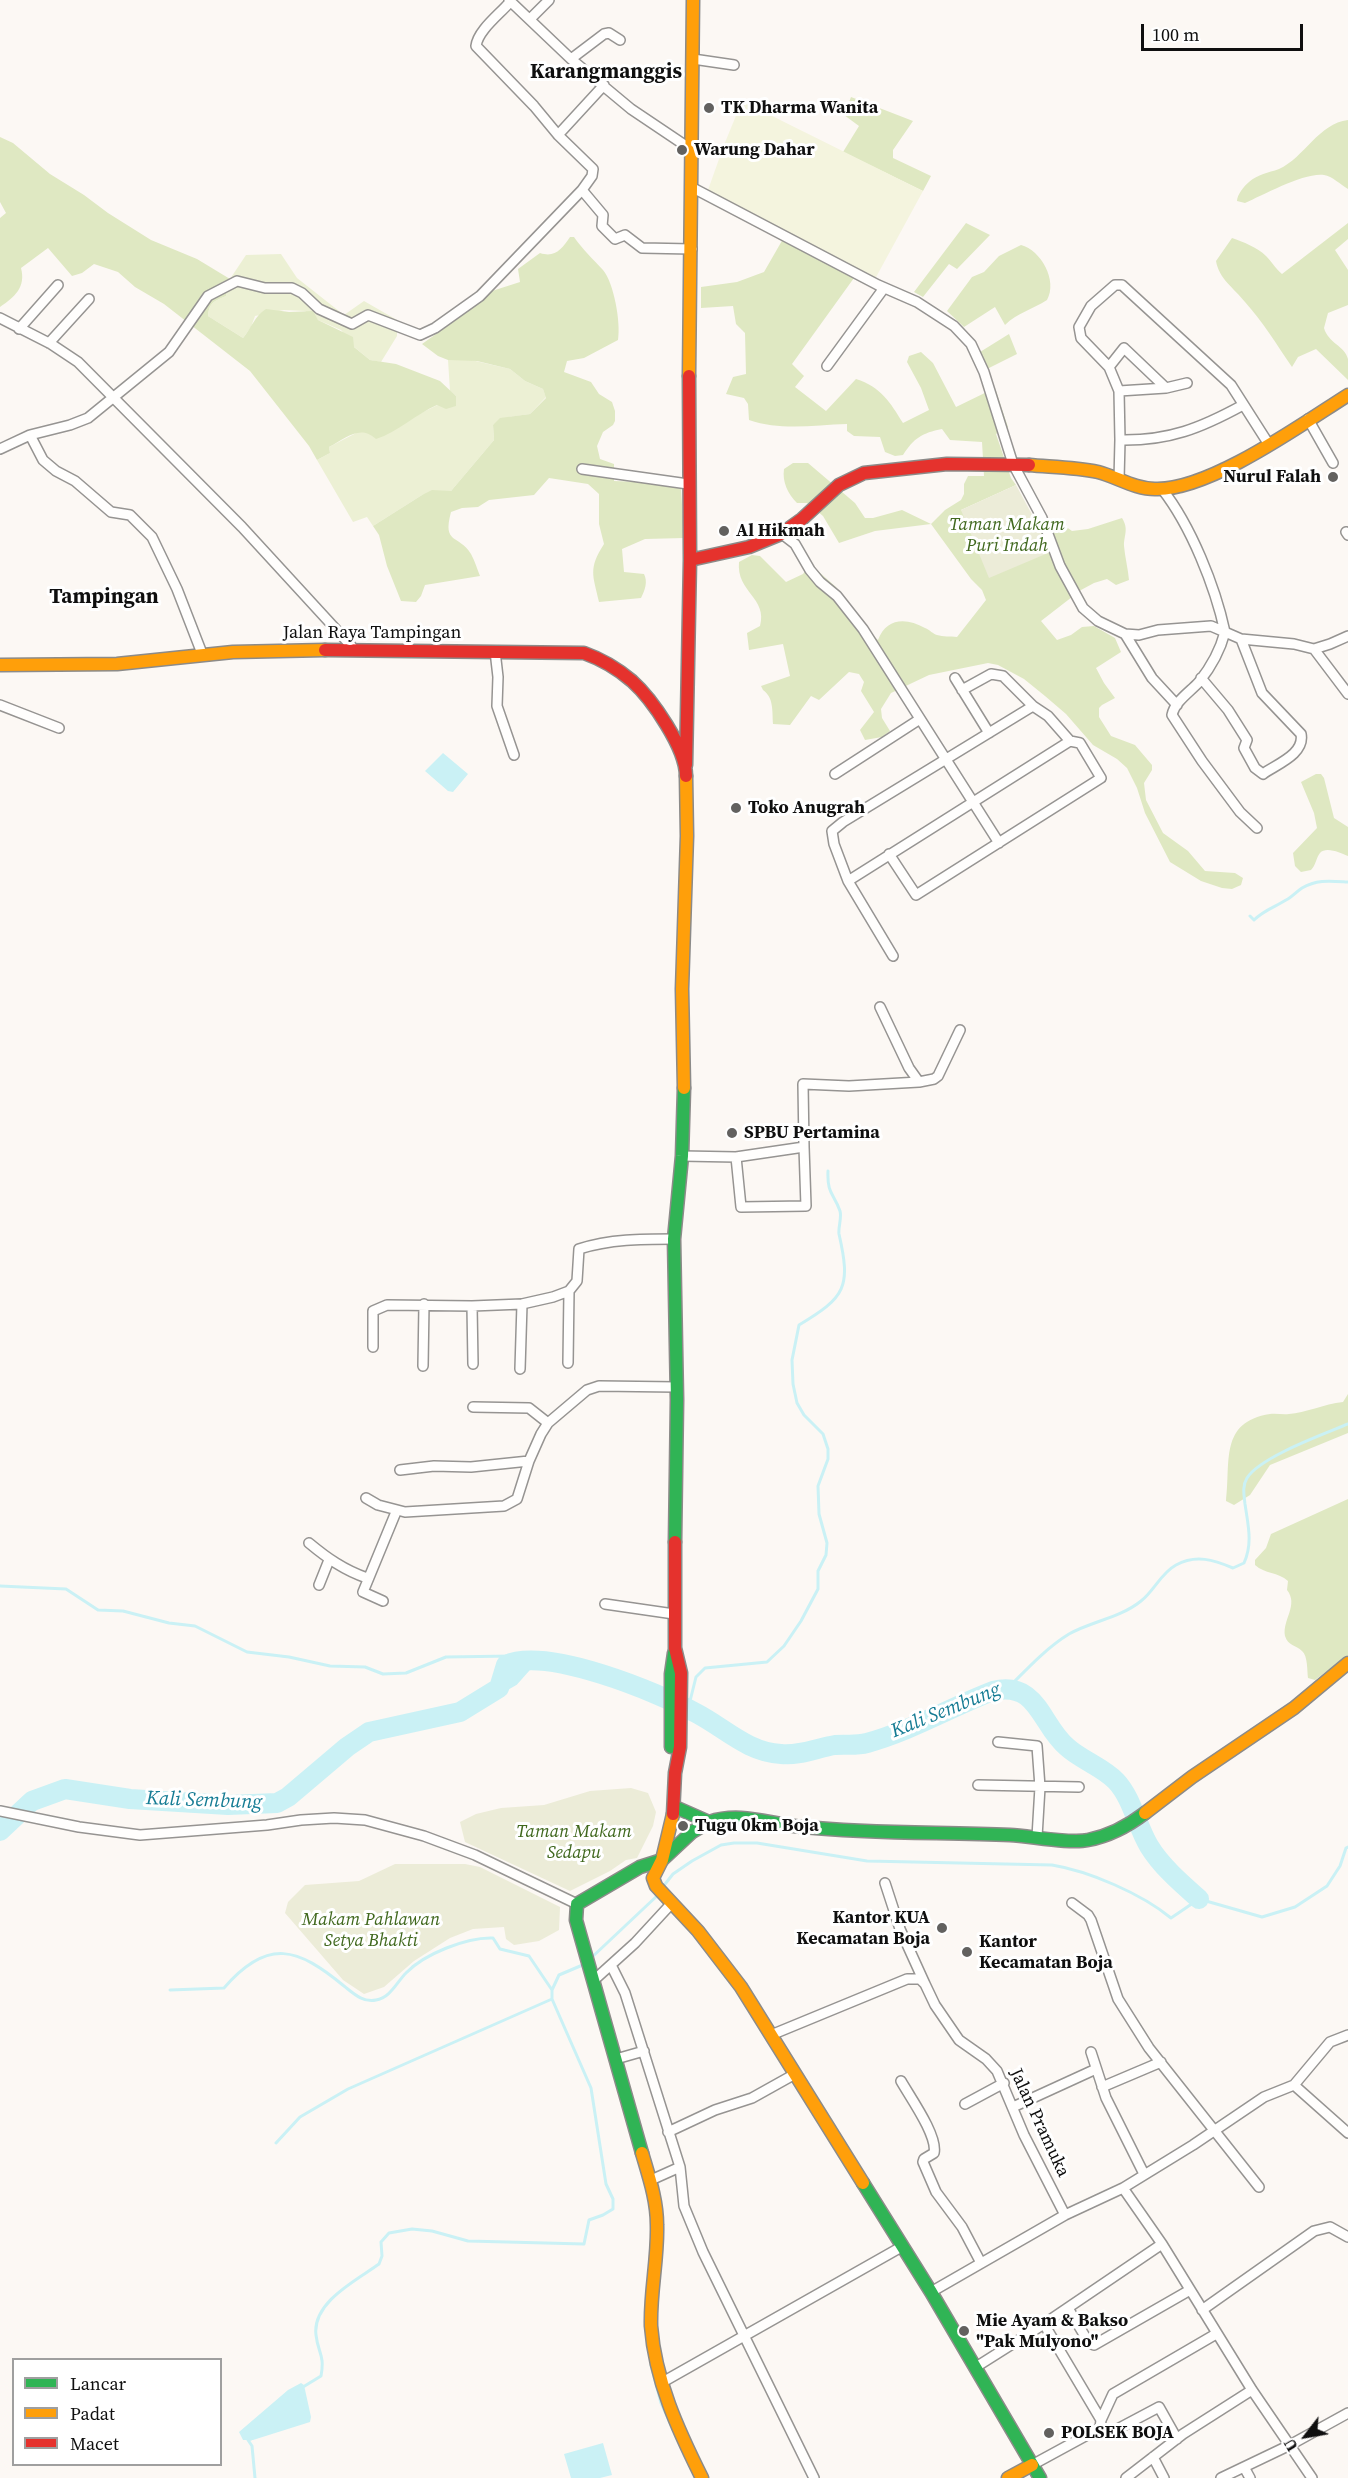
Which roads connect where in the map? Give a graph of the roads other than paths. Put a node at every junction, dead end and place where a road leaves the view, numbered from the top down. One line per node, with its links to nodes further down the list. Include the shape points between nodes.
1 (549, 0): 4 (street)
2 (693, 0): 7 (main road)
3 (510, 1): 4 (street); 10 (street, via 476,46)
4 (530, 19): 6 (street)
5 (620, 40): 6 (street, via 604,34)
6 (571, 59): 9 (street)
7 (693, 59): 8 (street); 11 (main road)
8 (734, 65)
9 (604, 85): 10 (street); 11 (street, via 631,109)
10 (558, 135): 13 (street, via 593,169)
11 (692, 150): 12 (main road)
12 (693, 188): 14 (main road); 16 (street)
13 (582, 190): 14 (street, via 603,215 602,226 615,239 625,235 642,248); 27 (street, via 480,296 424,334 416,335 368,315 352,324 319,309 292,288 265,288 237,281 208,296 169,352)
14 (692, 249): 38 (main road)
15 (58, 285): 19 (street)
16 (884, 288): 21 (street); 35 (street, via 917,302 954,326 971,344 984,372)
17 (89, 299): 20 (street)
18 (0, 318): 19 (street)
19 (19, 329): 20 (street)
20 (49, 343): 27 (street, via 78,362)
21 (827, 366)
22 (1109, 367): 24 (street, via 1124,348); 25 (street); 28 (street, via 1081,338 1079,327 1091,306 1115,285 1122,285 1221,374)
23 (1187, 383): 24 (street)
24 (1166, 388): 25 (street)
25 (1119, 391): 31 (street)
26 (1348, 395): 29 (main road)
27 (114, 398): 30 (street, via 80,422); 46 (street, via 242,527)
28 (1243, 405): 31 (street, via 1181,434); 32 (street)
29 (1308, 420): 32 (main road); 34 (street)
30 (30, 435): 33 (street); 49 (street, via 43,460 56,471 75,481 111,512 130,515 152,537)
31 (1120, 440): 37 (street)
32 (1268, 443): 39 (main road, via 1232,466)
33 (0, 449)
34 (1332, 463)
35 (1013, 464): 37 (main road, via 1092,471); 40 (main road, via 940,463 864,473 831,489); 43 (street, via 1083,608 1098,621)
36 (582, 469): 38 (street)
37 (1119, 480): 39 (main road, via 1140,488)
38 (688, 484): 41 (main road)
39 (1162, 489): 42 (street, via 1179,511 1219,604)
40 (782, 534): 41 (main road, via 719,555); 58 (street, via 795,544 810,570 863,629)
41 (690, 560): 64 (main road)
42 (1225, 632): 43 (street, via 1211,626); 45 (street); 52 (street, via 1220,650)
43 (1125, 634): 56 (street, via 1152,678)
44 (1348, 636): 47 (street)
45 (1241, 639): 47 (street); 52 (street, via 1262,693 1301,734 1302,742 1296,752 1263,774 1244,748 1247,740 1228,710)
46 (354, 649): 48 (main road, Jalan Raya Tampingan); 49 (main road, Jalan Raya Tampingan)
47 (1314, 649): 54 (street)
48 (495, 651): 62 (street, via 497,706); 64 (main road, Jalan Raya Tampingan, via 584,653 614,667 632,681 657,711)
49 (203, 656): 50 (main road, Jalan Raya Tampingan, via 117,664)
50 (0, 665)
51 (956, 678): 53 (street)
52 (1201, 678): 56 (street)
53 (962, 690): 57 (street, via 996,673); 60 (street)
54 (1348, 694)
55 (0, 705): 59 (street)
56 (1177, 705): 67 (street, via 1172,711 1175,722 1240,812)
57 (1033, 706): 60 (street); 61 (street, via 1048,716)
58 (920, 719): 63 (street); 65 (street)
59 (59, 728)
60 (989, 733): 63 (street)
61 (1070, 741): 66 (street); 68 (street, via 1080,743 1101,778)
62 (514, 755)
63 (945, 760): 66 (street); 70 (street, via 832,831)
64 (686, 769): 76 (main road)
65 (835, 774)
66 (972, 803): 68 (street); 69 (street)
67 (1257, 828)
68 (999, 843): 69 (street, via 916,895)
69 (889, 854): 70 (street)
70 (848, 881): 71 (street)
71 (893, 956)
72 (880, 1007): 74 (street)
73 (960, 1030): 74 (street, via 938,1076)
74 (919, 1082): 75 (street, via 803,1084)
75 (804, 1147): 77 (street); 77 (street, via 806,1206 741,1207)
76 (682, 1156): 77 (street); 78 (main road)
77 (736, 1157)
78 (674, 1239): 79 (street, via 633,1238 579,1249 577,1281); 88 (main road)
79 (569, 1291): 81 (street); 84 (street)
80 (424, 1304): 82 (street); 83 (street, via 387,1305 373,1311); 86 (street)
81 (522, 1304): 82 (street); 87 (street)
82 (472, 1306): 85 (street)
83 (373, 1347)
84 (568, 1363)
85 (474, 1364)
86 (423, 1366)
87 (520, 1369)
88 (676, 1387): 90 (street, via 599,1386 587,1390); 101 (main road)
89 (473, 1407): 90 (street, via 529,1408)
90 (548, 1423): 91 (street)
91 (529, 1461): 92 (street); 94 (street, via 517,1499 511,1504)
92 (400, 1470)
93 (366, 1498): 94 (street)
94 (396, 1512): 97 (street)
95 (309, 1543): 96 (street)
96 (329, 1560): 97 (street); 98 (street)
97 (367, 1578): 99 (street, via 363,1592)
98 (319, 1585)
99 (383, 1601)
100 (605, 1604): 101 (street)
101 (674, 1614): 107 (main road)
102 (1348, 1663): 110 (main road, via 1294,1708 1127,1827 1086,1840)
103 (998, 1742): 105 (street, via 1037,1746)
104 (978, 1785): 105 (street)
105 (1040, 1787): 106 (street); 110 (street)
106 (1079, 1787)
107 (675, 1807): 109 (main road); 111 (main road)
108 (0, 1811): 114 (street, via 140,1835 301,1820 366,1820 476,1855)
109 (709, 1822): 110 (main road, via 745,1817 788,1826 865,1833); 111 (main road)
110 (1037, 1837)
111 (662, 1860): 114 (main road, via 632,1871); 115 (main road, via 653,1878)
112 (885, 1883): 118 (street, Jalan Pramuka)
113 (1072, 1903): 124 (street, via 1088,1915 1118,1999)
114 (577, 1904): 117 (main road, via 576,1920)
115 (671, 1904): 116 (street); 119 (main road, via 718,1956)
116 (611, 1965): 117 (street); 122 (street)
117 (592, 1977): 123 (main road)
118 (925, 1984): 119 (street, via 920,1979 907,1979); 128 (street, Jalan Pramuka, via 959,2040 986,2059)
119 (771, 2035): 126 (main road)
120 (1343, 2036): 129 (street, via 1330,2042)
121 (1091, 2052): 125 (street)
122 (645, 2053): 123 (street); 134 (street)
123 (616, 2059): 138 (main road)
124 (1161, 2062): 130 (street); 133 (street)
125 (1096, 2069): 130 (street); 132 (street)
126 (795, 2074): 134 (street, via 752,2098); 144 (main road)
127 (901, 2081): 145 (street, via 935,2146 934,2153 923,2162 936,2192 962,2227)
128 (1004, 2083): 131 (street); 132 (street, Jalan Pramuka)
129 (1294, 2085): 133 (street, via 1264,2097); 135 (street)
130 (1102, 2087): 137 (street)
131 (965, 2104)
132 (1013, 2107): 141 (street, Jalan Pramuka)
133 (1213, 2131): 137 (street); 139 (street)
134 (668, 2132): 136 (street)
135 (1348, 2133)
136 (680, 2167): 138 (street); 152 (street, via 684,2206)
137 (1144, 2174): 140 (street)
138 (651, 2180): 154 (main road, via 659,2224 651,2323)
139 (1259, 2187)
140 (1123, 2188): 141 (street); 143 (street)
141 (1065, 2215): 145 (street)
142 (1348, 2237): 149 (street, via 1330,2227 1314,2230)
143 (1162, 2244): 146 (street); 148 (street)
144 (903, 2246): 147 (main road); 152 (street)
145 (981, 2263): 147 (street)
146 (1190, 2290): 148 (street, via 1094,2345); 149 (street)
147 (931, 2292): 153 (main road)
148 (1068, 2308): 150 (street)
149 (1202, 2310): 151 (street)
150 (1044, 2324): 153 (street); 157 (street)
151 (1216, 2334): 155 (street); 157 (street, via 1113,2394)
152 (744, 2336): 154 (street); 164 (street)
153 (976, 2367): 161 (main road)
154 (661, 2383): 163 (main road, via 674,2422)
155 (1252, 2390): 158 (street); 159 (street)
156 (1348, 2413): 159 (street)
157 (1100, 2424): 158 (street, via 1110,2433 1159,2408); 161 (street)
158 (1177, 2439): 160 (street)
159 (1290, 2445): 162 (street); 171 (street)
160 (1153, 2457): 167 (street); 168 (street)
161 (1032, 2465): 165 (main road); 166 (main road)
162 (1244, 2467): 169 (street); 170 (street)
163 (702, 2478)
164 (814, 2478)
165 (1008, 2478)
166 (1040, 2478)
167 (1126, 2478)
168 (1164, 2478)
169 (1221, 2478)
170 (1250, 2478)
171 (1312, 2478)

